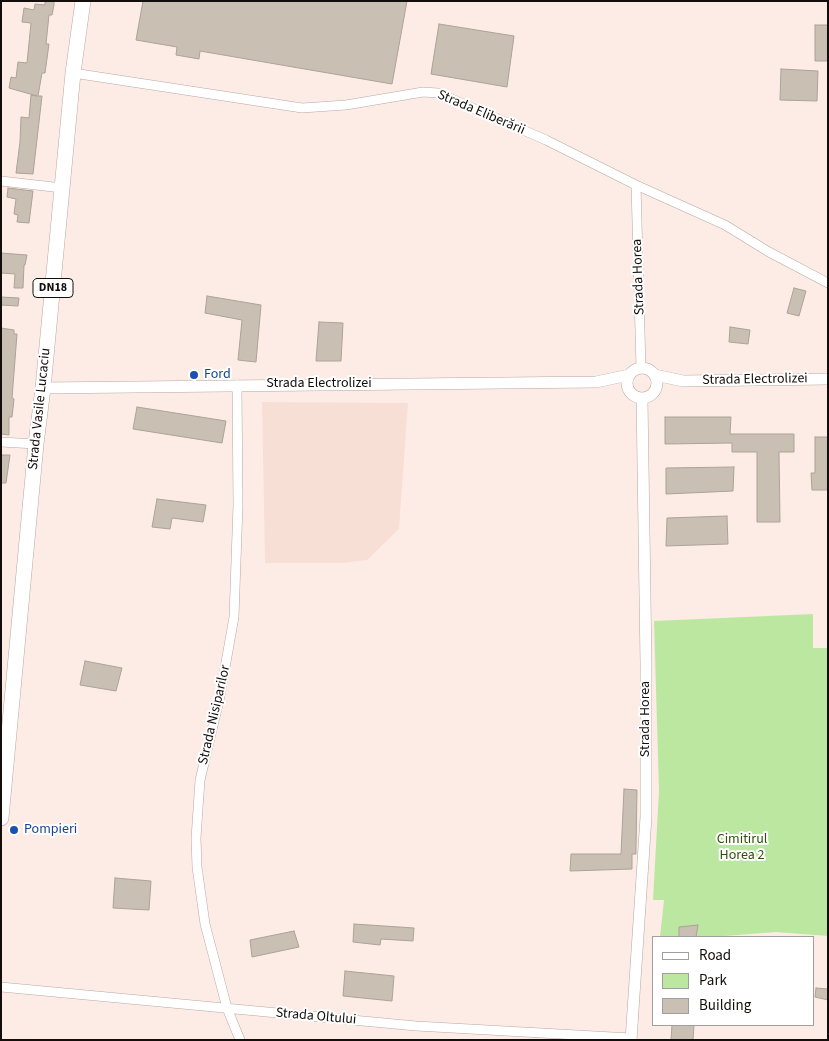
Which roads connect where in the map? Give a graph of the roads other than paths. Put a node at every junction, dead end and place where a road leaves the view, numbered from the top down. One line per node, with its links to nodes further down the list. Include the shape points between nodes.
1 (83, 1): 2 (main road, Strada Vasile Lucaciu / DN18)
2 (73, 73): 4 (street, Strada Eliberării, via 302,108 346,105 423,92 438,93 546,140); 5 (main road, Strada Vasile Lucaciu / DN18)
3 (1, 181): 5 (street)
4 (636, 185): 6 (street, Strada Eliberării, via 725,225); 7 (street, Strada Horea)
5 (62, 188): 14 (main road, Strada Vasile Lucaciu / DN18)
6 (828, 282)
7 (641, 368): 8 (street); 9 (street)
8 (655, 375): 11 (street, Strada Electrolizei); 16 (street)
9 (629, 376): 12 (street, Strada Electrolizei); 15 (street)
10 (828, 379): 11 (street, Strada Electrolizei)
11 (683, 381): 16 (street, Strada Electrolizei)
12 (596, 382): 13 (street, Strada Electrolizei); 15 (street, Strada Electrolizei)
13 (237, 385): 14 (street, Strada Electrolizei); 22 (street, Strada Nisiparilor, via 238,505 234,617 200,780 196,838 205,924)
14 (43, 388): 19 (main road, Strada Vasile Lucaciu / DN18)
15 (628, 390): 17 (street)
16 (655, 390): 17 (street)
17 (642, 398): 23 (street, Strada Horea, via 646,816)
18 (1, 442): 19 (street)
19 (36, 444): 20 (main road, Strada Vasile Lucaciu / DN18)
20 (1, 818)
21 (1, 988): 22 (street, Strada Oltului)
22 (227, 1008): 23 (street, Strada Oltului, via 416,1026); 24 (street, Strada Nisiparilor)
23 (631, 1039)
24 (240, 1040)

